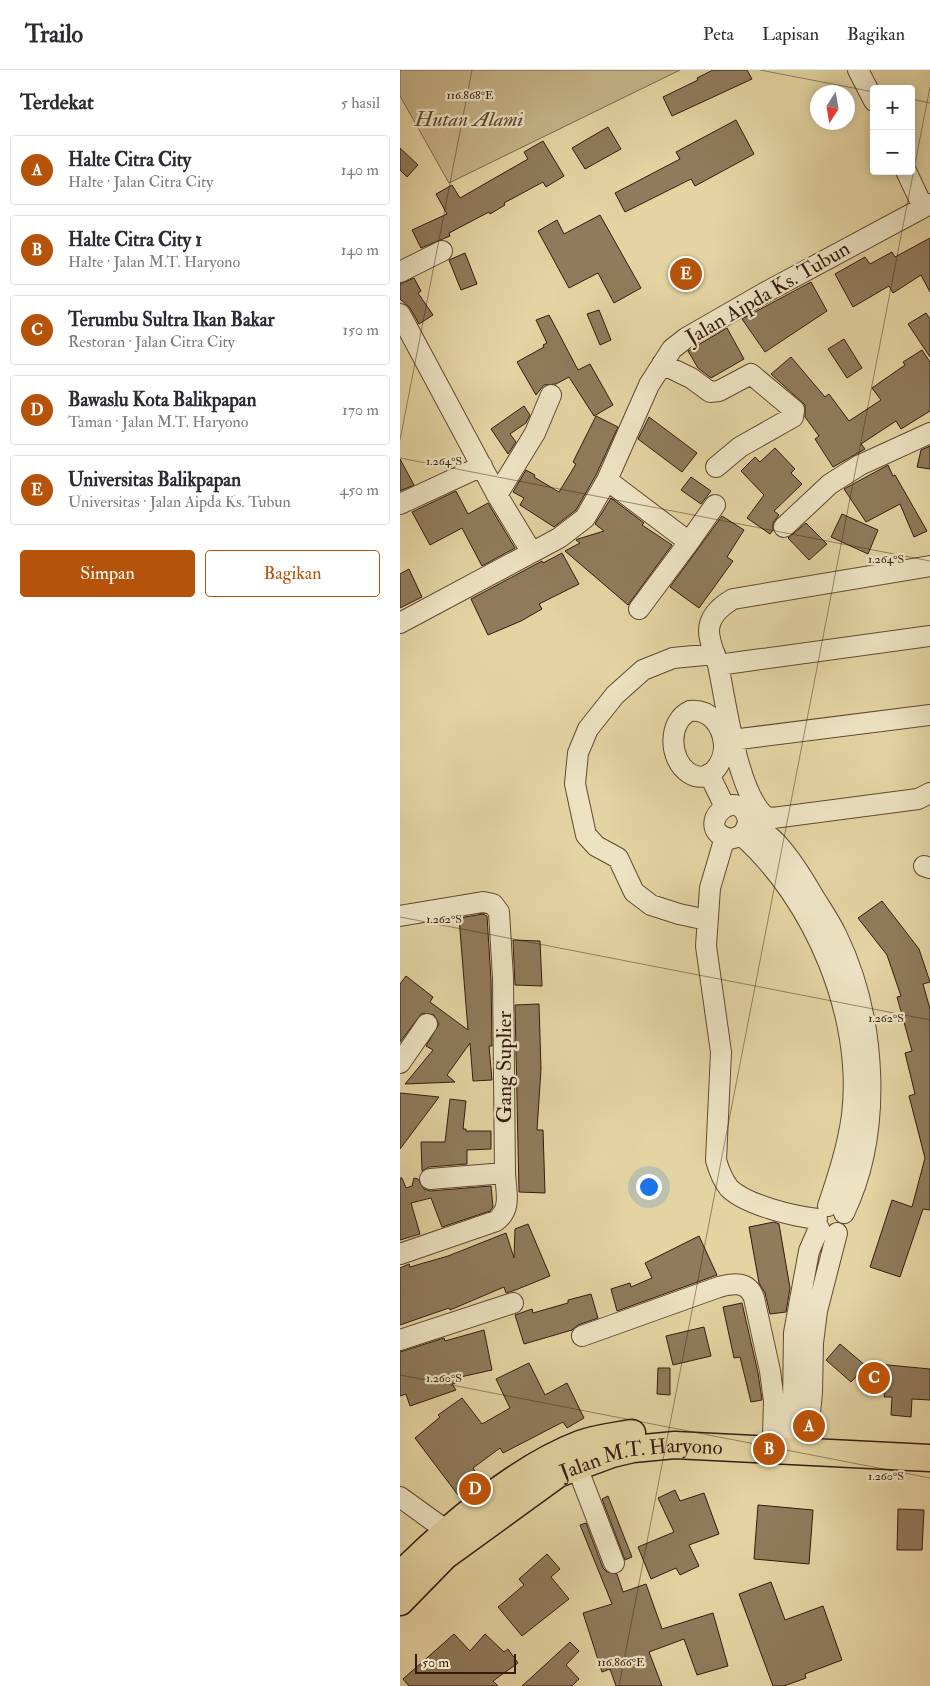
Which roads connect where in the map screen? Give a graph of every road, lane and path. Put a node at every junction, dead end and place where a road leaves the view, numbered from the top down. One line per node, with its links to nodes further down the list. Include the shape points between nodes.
1 (858, 70): 4 (street)
2 (875, 70): 3 (street)
3 (873, 85)
4 (870, 93)
5 (908, 175): 6 (street)
6 (926, 205): 10 (street, Jalan Aipda Ks. Tubun, via 686,338 672,349)
7 (442, 251): 8 (street)
8 (400, 272)
9 (400, 314): 13 (street)
10 (662, 364): 14 (street, via 691,378 710,392 719,391 751,374 794,410 793,417 740,447); 15 (street, Jalan Aipda Ks. Tubun, via 648,385)
11 (551, 395): 16 (street, via 535,433)
12 (930, 433): 19 (street, via 860,465 830,484)
13 (482, 466): 16 (street); 17 (street)
14 (716, 467)
15 (608, 480): 20 (street); 21 (street, Jalan Aipda Ks. Tubun, via 585,518 559,538)
16 (497, 495): 21 (street)
17 (400, 504)
18 (715, 505): 20 (street)
19 (784, 527)
20 (689, 542): 23 (street)
21 (531, 551): 24 (street, Jalan Aipda Ks. Tubun)
22 (930, 566): 26 (street, via 733,599 712,618 709,631)
23 (639, 609)
24 (400, 623)
25 (930, 636): 26 (street)
26 (716, 660): 28 (street); 34 (street, via 673,658 643,670 615,695 588,729 578,753 575,784 586,834 596,846 618,858 634,892 651,905)
27 (930, 715): 28 (street)
28 (732, 740): 30 (street, via 752,799 766,817 918,799)
29 (709, 774): 31 (street)
30 (930, 793)
31 (725, 807): 32 (street, via 738,807 746,815); 32 (street, via 717,812 716,829)
32 (738, 831): 34 (street, via 710,888); 39 (street, via 759,851 790,892 819,940 841,1003 852,1059 852,1113)
33 (400, 916): 37 (street, Gang Suplier, via 483,902 493,904 499,912 503,978)
34 (707, 920): 39 (street, via 706,946 721,1052 716,1160 720,1176 740,1196 776,1209)
35 (427, 1024): 36 (street)
36 (400, 1063)
37 (504, 1173): 38 (street); 40 (street, Gang Suplier, via 506,1212 496,1221)
38 (430, 1179)
39 (829, 1220): 44 (street, via 813,1343)
40 (400, 1254)
41 (513, 1303): 43 (street)
42 (582, 1336): 44 (street, via 719,1287 746,1286 754,1298 774,1401)
43 (400, 1340)
44 (794, 1442): 45 (main road, Jalan M.T. Haryono); 46 (main road, Jalan M.T. Haryono); 47 (main road, Jalan M.T. Haryono, via 633,1449); 49 (main road, Jalan M.T. Haryono, via 640,1432 580,1444 516,1477)
45 (930, 1445)
46 (930, 1458)
47 (577, 1467): 49 (main road, Jalan M.T. Haryono, via 558,1474); 50 (street)
48 (400, 1497): 49 (street)
49 (454, 1538): 51 (main road, Jalan M.T. Haryono); 52 (main road, Jalan M.T. Haryono, via 445,1556)
50 (614, 1563)
51 (400, 1575)
52 (400, 1602)

